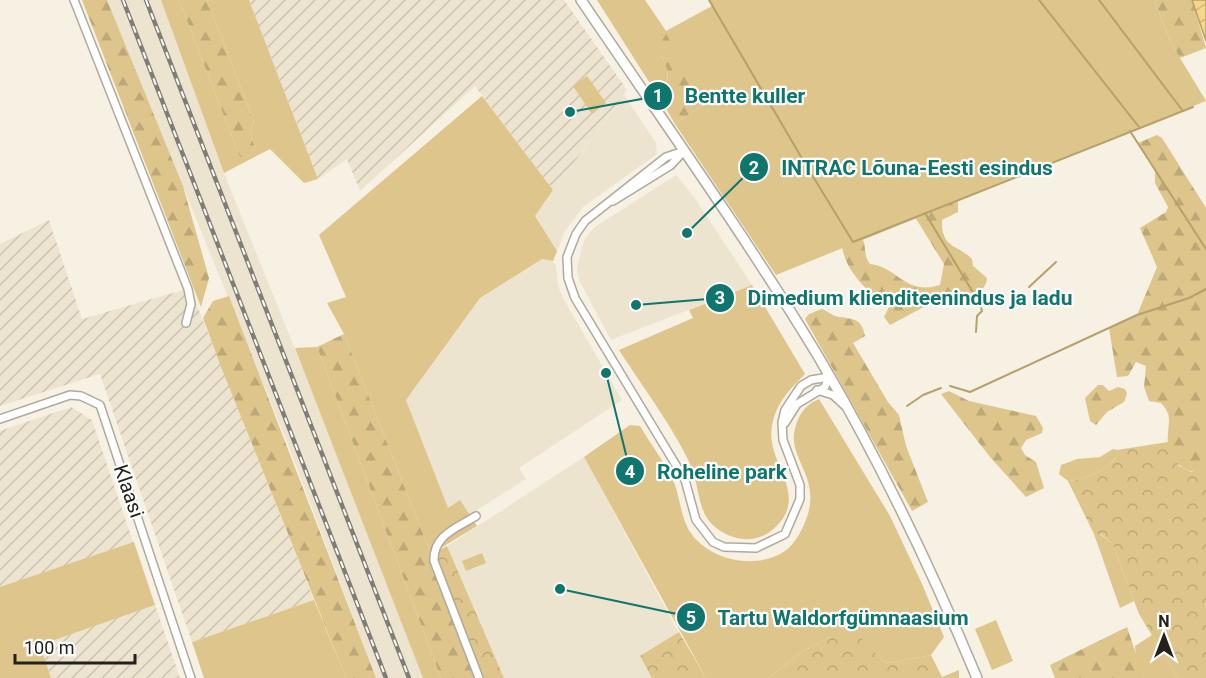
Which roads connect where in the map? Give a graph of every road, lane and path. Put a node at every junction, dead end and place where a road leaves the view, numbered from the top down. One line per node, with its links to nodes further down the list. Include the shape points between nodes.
1 (74, 0): 4 (street, via 188,289 191,303)
2 (582, 0): 3 (main road)
3 (684, 151): 5 (main road); 9 (street, via 664,170 610,201 585,221 568,249 570,288 685,480 696,520 714,542 724,547 756,548 785,534 800,500 800,485)
4 (186, 322)
5 (829, 377): 6 (street, via 825,387); 7 (main road); 9 (street, via 811,380 792,396)
6 (817, 390): 7 (street); 9 (street, via 797,404)
7 (846, 407): 13 (main road, via 924,555)
8 (0, 418): 11 (street, Klaasi, via 70,395 100,405)
9 (782, 428)
10 (476, 516): 12 (street, via 442,537 434,551 434,561)
11 (192, 678)
12 (479, 678)
13 (977, 678)

